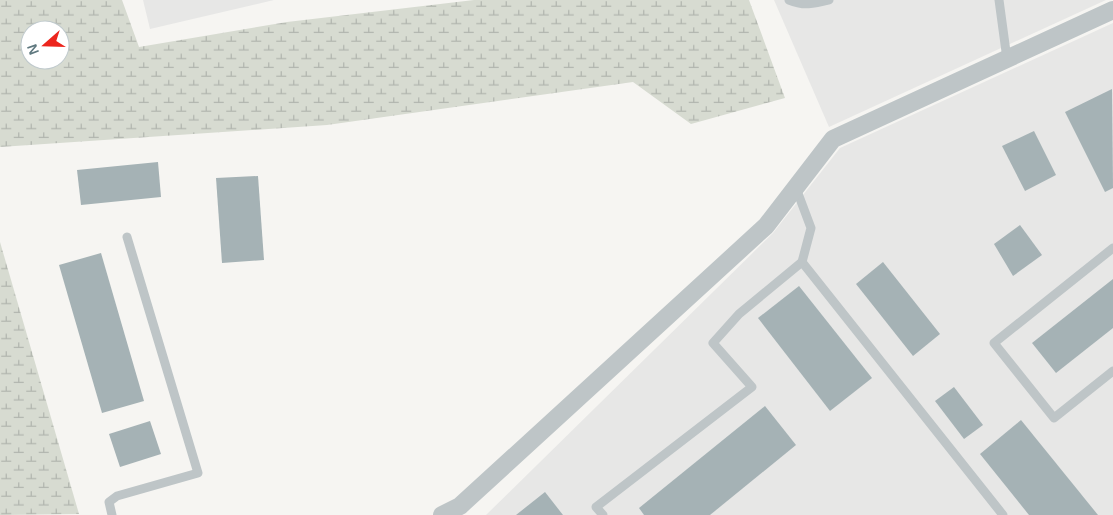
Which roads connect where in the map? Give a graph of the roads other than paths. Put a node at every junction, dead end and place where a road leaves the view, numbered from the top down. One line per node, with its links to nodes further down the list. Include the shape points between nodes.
1 (789, 0): 2 (lane, via 813,5)
2 (829, 0)
3 (994, 0): 4 (lane)
4 (1000, 4): 6 (lane)
5 (1113, 10): 6 (street)
6 (1007, 59): 7 (street, via 833,139)
7 (796, 188): 10 (lane, via 811,228); 13 (street, via 766,226 460,506)
8 (127, 237): 12 (lane, via 198,473 117,496 109,502)
9 (1113, 248): 11 (lane, via 994,343 1054,418)
10 (802, 262): 14 (lane, via 739,314 713,343 752,387 596,507); 15 (lane)
11 (1113, 371)
12 (112, 515)
13 (442, 515)
14 (602, 515)
15 (1003, 515)

